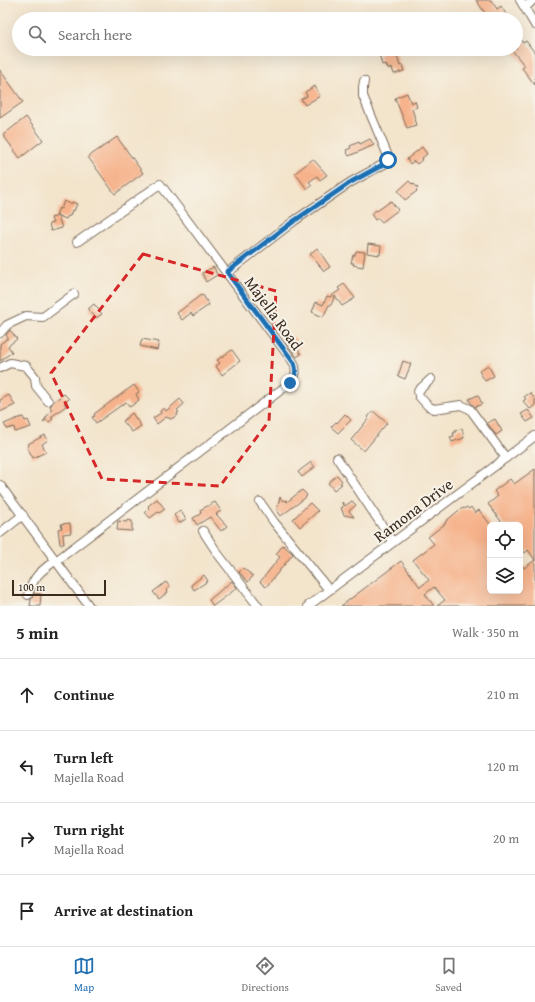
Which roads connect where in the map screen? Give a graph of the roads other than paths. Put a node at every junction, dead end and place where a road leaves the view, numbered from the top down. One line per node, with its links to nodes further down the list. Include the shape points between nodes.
1 (520, 0): 3 (street)
2 (532, 0): 3 (street)
3 (525, 8): 4 (street)
4 (535, 25)
5 (364, 81): 7 (street, via 363,96 388,156 386,163 351,182 294,221)
6 (77, 242): 7 (street, Majella Road, via 160,184)
7 (227, 272): 22 (street, Majella Road, via 294,363 297,371 295,378)
8 (74, 294): 9 (street, via 43,317 26,316 7,325)
9 (0, 334)
10 (0, 368): 12 (street, via 10,363 26,366 35,377 36,386)
11 (431, 379): 15 (street, via 418,391 428,406 434,409 461,405 470,409)
12 (48, 400)
13 (535, 436): 15 (street, Ramona Drive)
14 (337, 458): 21 (street)
15 (506, 458): 21 (street, Ramona Drive)
16 (0, 485): 18 (street)
17 (260, 502): 23 (street)
18 (23, 516): 20 (street); 22 (street)
19 (203, 531): 26 (street)
20 (0, 533)
21 (393, 542): 23 (street, Ramona Drive)
22 (56, 561): 24 (street, via 39,573); 25 (street)
23 (329, 590): 27 (street, Ramona Drive)
24 (28, 595)
25 (89, 606)
26 (258, 606)
27 (308, 606)

